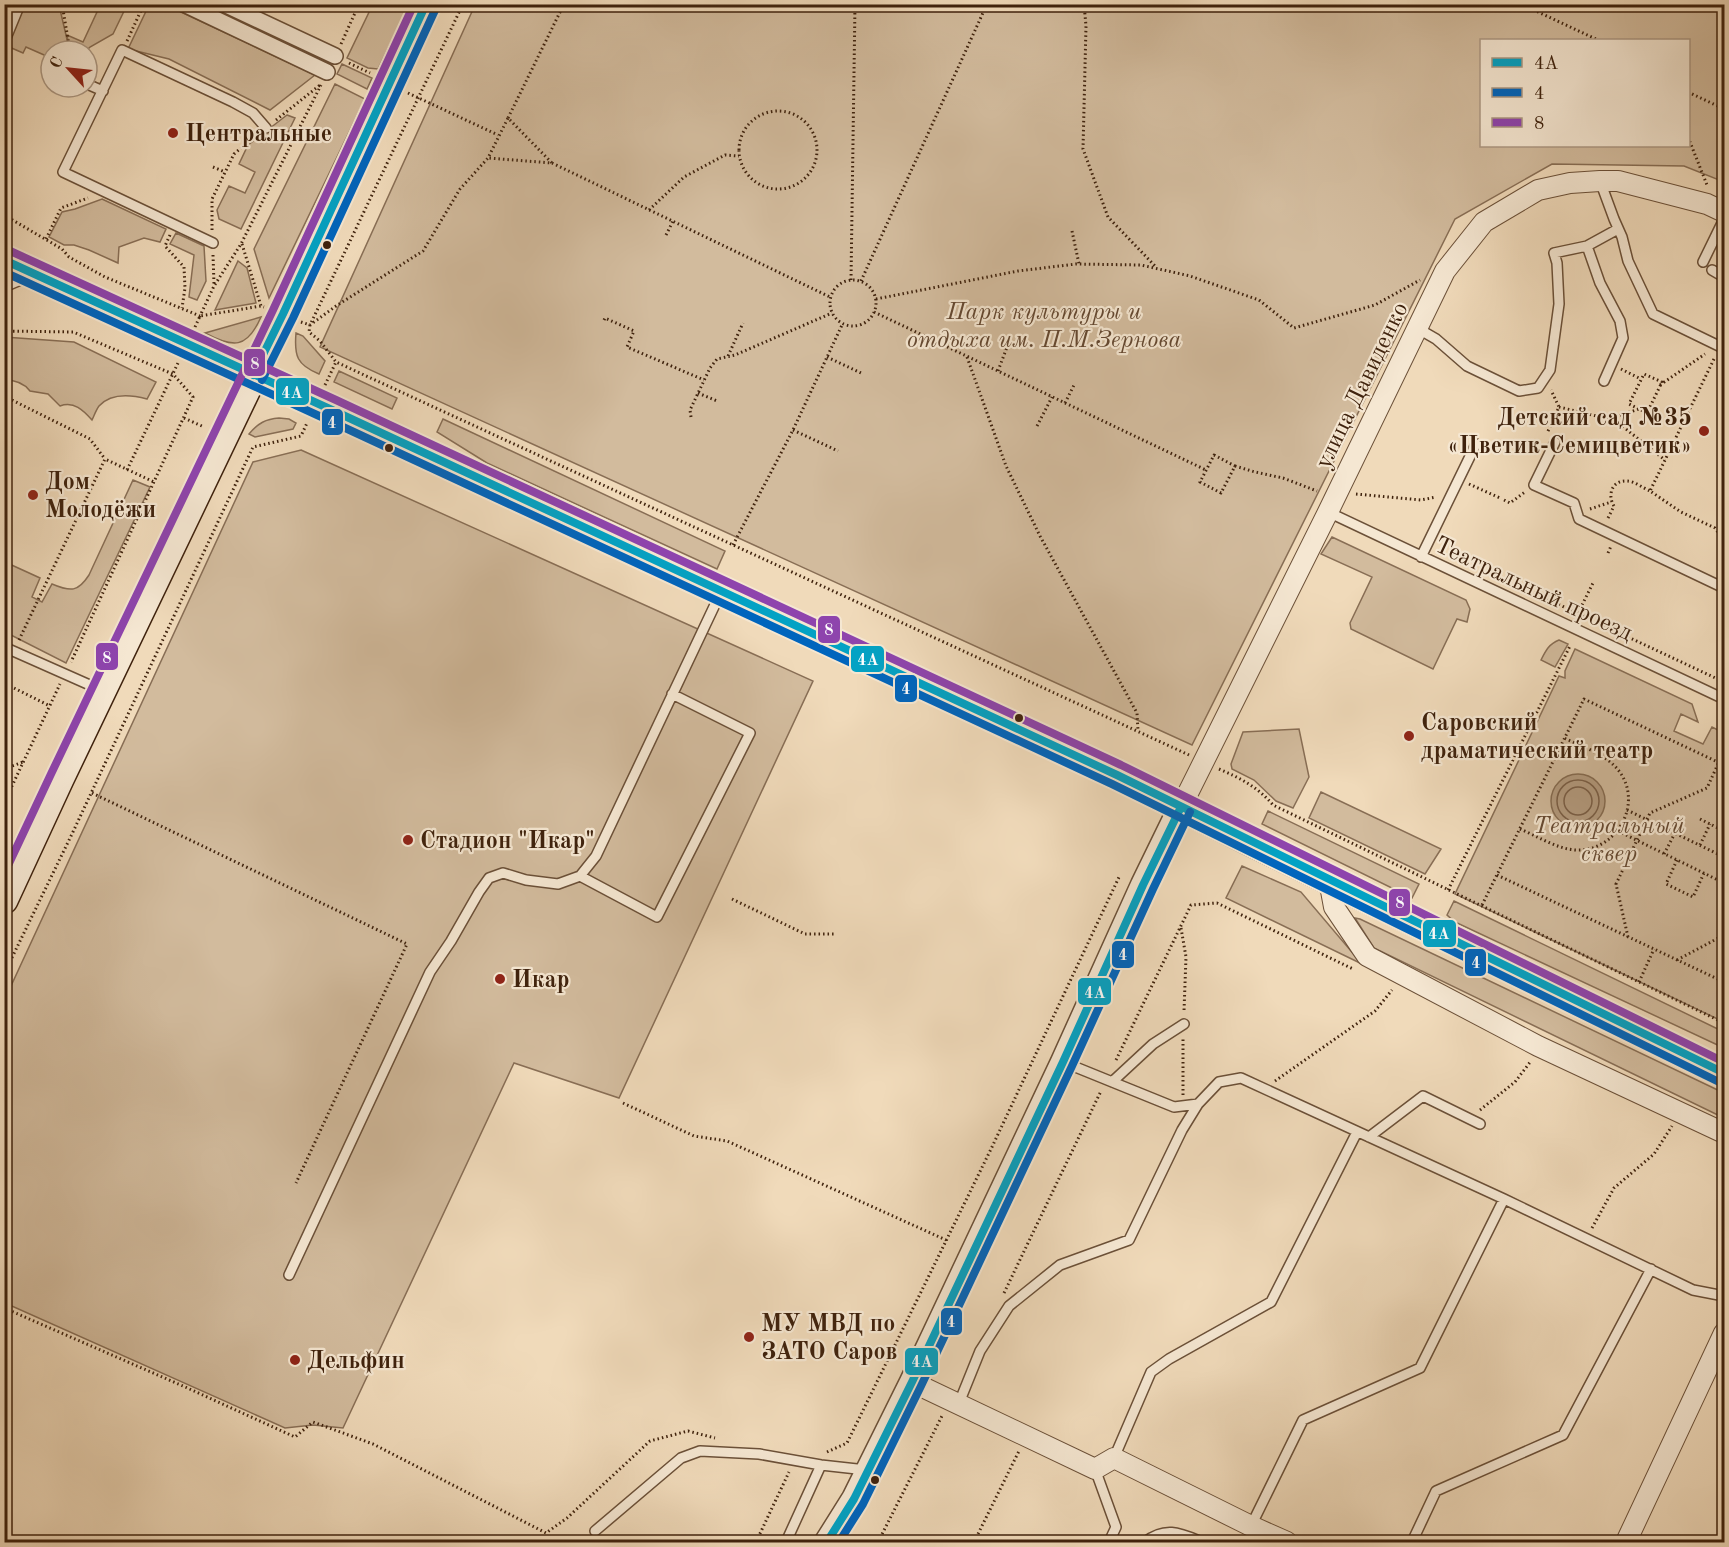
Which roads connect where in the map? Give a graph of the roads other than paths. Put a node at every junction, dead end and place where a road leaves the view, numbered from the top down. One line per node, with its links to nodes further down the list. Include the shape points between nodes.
1 (20, 4): 5 (lane)
2 (184, 4): 7 (street)
3 (224, 4): 6 (street)
4 (426, 4): 25 (main road)
5 (4, 43)
6 (335, 56)
7 (327, 72)
8 (99, 89): 9 (lane)
9 (103, 91): 10 (lane, via 122,50 243,107); 15 (lane, via 63,172)
10 (266, 128)
11 (1600, 181): 12 (street, улица Давиденко, via 1618,181); 14 (lane); 23 (street, улица Давиденко, via 1538,190 1484,222 1445,271)
12 (1725, 212)
13 (1725, 219): 18 (lane)
14 (1618, 229): 16 (lane); 24 (lane, via 1653,314)
15 (213, 243)
16 (1587, 246): 23 (lane, via 1554,254 1559,304 1550,370 1538,388 1519,391 1467,366); 26 (lane, via 1600,283 1620,321 1623,338)
17 (4, 260): 20 (street)
18 (1703, 262)
19 (1712, 270): 21 (lane)
20 (34, 274): 22 (lane); 25 (street)
21 (1725, 277)
22 (4, 287)
23 (1418, 328): 29 (street, улица Давиденко)
24 (1722, 345)
25 (253, 375): 32 (main road); 34 (main road)
26 (1604, 381)
27 (1555, 442): 31 (lane, via 1534,485 1574,503 1579,519)
28 (1476, 444): 30 (lane)
29 (1328, 512): 30 (lane, Театральный проезд); 37 (street, улица Давиденко)
30 (1421, 556): 36 (lane, Театральный проезд)
31 (1725, 588)
32 (721, 592): 35 (lane); 37 (main road)
33 (4, 647): 34 (lane)
34 (103, 692): 40 (main road)
35 (672, 694): 38 (lane, via 596,856); 38 (lane, via 750,733 693,846 657,917)
36 (1725, 699)
37 (1181, 807): 39 (main road); 42 (street)
38 (580, 876): 52 (lane, via 558,884 503,873 489,878 430,972)
39 (1329, 880): 43 (main road); 48 (street, via 1334,907 1367,956 1538,1046)
40 (4, 900)
41 (1184, 1024): 44 (lane)
42 (1063, 1062): 44 (lane); 55 (street)
43 (1725, 1073)
44 (1109, 1081): 45 (lane, via 1174,1107)
45 (1198, 1104): 47 (lane, via 1218,1082 1241,1078); 56 (lane, via 1129,1240 1060,1265 1009,1306)
46 (1480, 1124): 49 (lane, via 1423,1096)
47 (1357, 1132): 49 (lane); 57 (lane, via 1271,1302 1151,1372)
48 (1725, 1133)
49 (1369, 1137): 50 (lane)
50 (1504, 1199): 51 (lane); 61 (lane, via 1419,1368 1303,1420)
51 (1651, 1269): 53 (lane, via 1693,1290); 69 (lane, via 1563,1435 1436,1491)
52 (289, 1275)
53 (1725, 1296)
54 (1725, 1333): 70 (street)
55 (912, 1382): 56 (street); 60 (street)
56 (955, 1401): 59 (street)
57 (1114, 1458): 59 (street); 61 (street)
58 (820, 1465): 60 (lane); 62 (lane, via 759,1454 700,1451 681,1458); 63 (lane)
59 (1095, 1469): 65 (lane, via 1116,1527)
60 (868, 1470): 64 (street)
61 (1251, 1526): 68 (street)
62 (595, 1531)
63 (786, 1542)
64 (827, 1542)
65 (1109, 1542)
66 (1145, 1542): 67 (lane, via 1173,1532)
67 (1202, 1542)
68 (1287, 1542)
69 (1412, 1542)
70 (1626, 1542)

